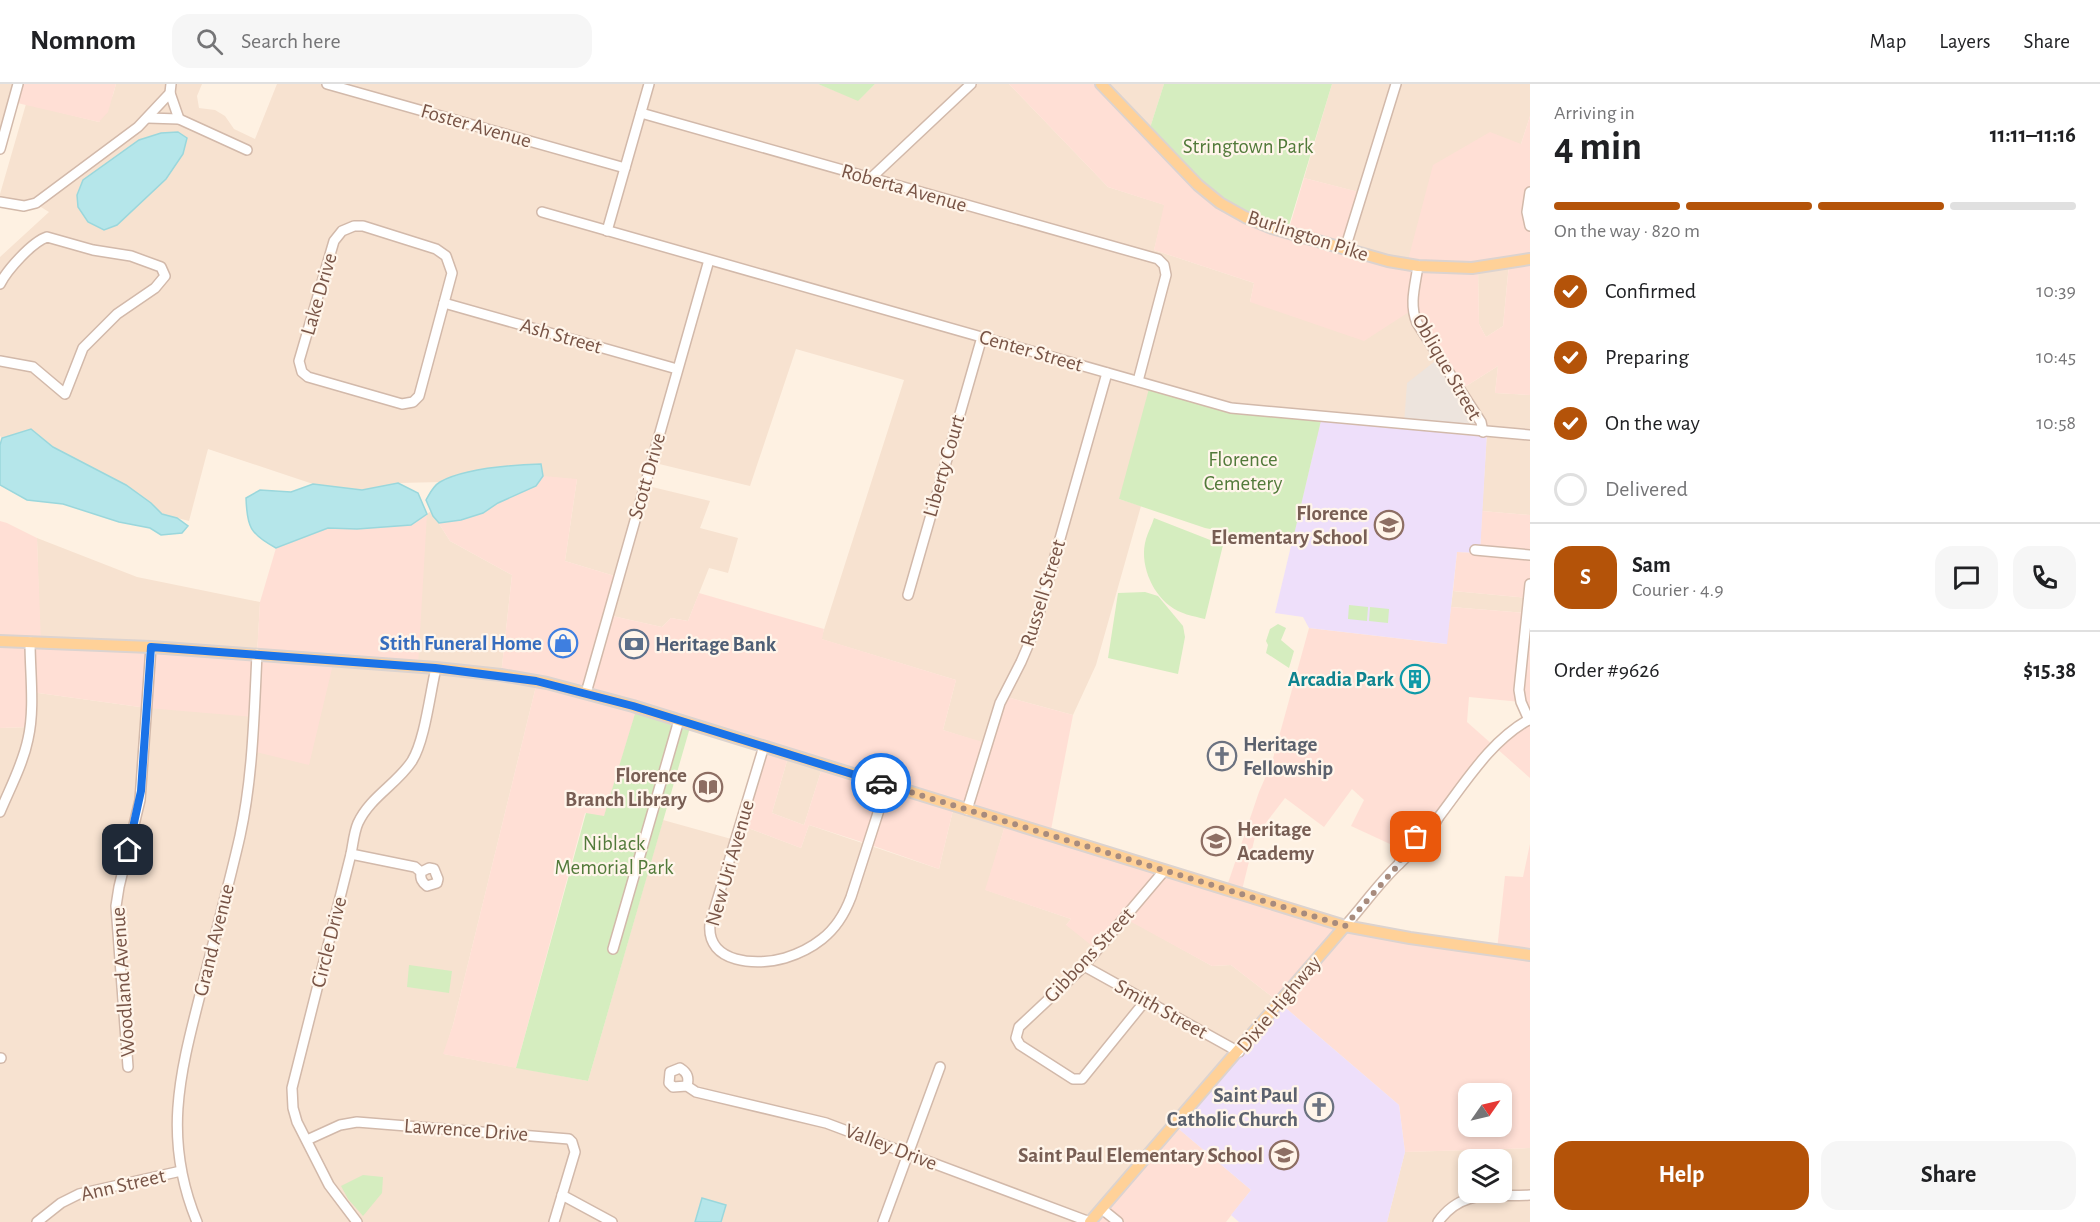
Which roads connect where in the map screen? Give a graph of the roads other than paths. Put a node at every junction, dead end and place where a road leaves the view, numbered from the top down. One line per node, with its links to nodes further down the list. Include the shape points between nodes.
1 (18, 84): 12 (street)
2 (327, 84): 8 (street, Foster Avenue)
3 (649, 84): 9 (street)
4 (971, 84): 15 (street)
5 (1101, 84): 21 (main road, Burlington Pike, via 1182,170 1220,203 1272,228)
6 (1396, 84): 21 (street)
7 (171, 89): 10 (street); 11 (street)
8 (363, 89): 14 (street, Foster Avenue)
9 (641, 113): 14 (street); 15 (street, Roberta Avenue)
10 (148, 118): 11 (street); 17 (street, via 36,203 24,206)
11 (178, 119): 13 (street)
12 (0, 149)
13 (247, 150)
14 (625, 168): 20 (street)
15 (871, 178): 31 (street, Roberta Avenue, via 1158,259 1165,266 1166,275)
16 (1530, 192): 19 (street)
17 (0, 202)
18 (542, 212): 20 (street, Center Street)
19 (1530, 226)
20 (607, 231): 23 (street, Center Street)
21 (1345, 249): 24 (main road, Burlington Pike)
22 (1530, 259): 24 (main road, Burlington Pike, via 1472,268)
23 (709, 260): 27 (street, Center Street); 29 (street, Scott Drive)
24 (1418, 266): 32 (street, Oblique Street, via 1413,314 1481,422)
25 (0, 284): 28 (street, via 16,262 47,237 139,258 161,267 165,276 117,314 83,348 65,394 33,367)
26 (444, 303): 26 (street, Lake Drive, via 419,396 413,402 402,404 302,372 299,362 334,241 346,228 363,226 441,252 452,273); 29 (street, Ash Street)
27 (982, 337): 30 (street, Center Street); 37 (street, Liberty Court)
28 (0, 361)
29 (677, 369): 43 (street, Scott Drive)
30 (1107, 373): 31 (street, Center Street); 48 (street, Russell Street, via 1033,633 1000,703)
31 (1138, 381): 32 (street, Center Street, via 1232,408)
32 (1483, 432): 33 (street, Center Street)
33 (1530, 435)
34 (1475, 549): 35 (street)
35 (1530, 555)
36 (1530, 584): 45 (street, via 1519,690)
37 (908, 595)
38 (0, 641): 39 (main road)
39 (30, 642): 40 (main road); 49 (street, via 32,712 28,738)
40 (151, 647): 41 (main road); 59 (street, Woodland Avenue, via 140,800 116,906)
41 (257, 654): 42 (main road); 64 (street, Grand Avenue, via 245,810 180,1081 177,1130)
42 (435, 668): 43 (main road, via 501,675); 50 (street, Circle Drive, via 414,759 363,814)
43 (586, 693): 44 (main road)
44 (679, 720): 46 (main road); 54 (street)
45 (1529, 720): 53 (street, via 1494,747 1438,818 1428,823 1404,850 1399,864)
46 (764, 746): 47 (main road); 47 (street, New Uri Avenue, via 710,924 715,946 735,959 758,962 784,958 810,948 831,930 852,897)
47 (887, 784): 48 (main road)
48 (967, 810): 51 (main road)
49 (0, 812)
50 (351, 854): 52 (street, via 415,867); 62 (street, Circle Drive, via 292,1088 297,1122)
51 (1164, 871): 53 (main road); 56 (street, Gibbons Street)
52 (421, 872)
53 (1345, 926): 55 (main road); 58 (main road, Dixie Highway)
54 (614, 949)
55 (1530, 955)
56 (1084, 966): 57 (street, Smith Street); 57 (street, Gibbons Street, via 1019,1027 1016,1038 1020,1046 1073,1079 1082,1079)
57 (1146, 1000): 58 (street, Smith Street)
58 (1239, 1052): 67 (main road, Dixie Highway)
59 (128, 1067)
60 (940, 1067): 63 (street)
61 (687, 1086): 63 (street, Valley Drive, via 696,1092 826,1123)
62 (307, 1140): 65 (street, Lawrence Drive, via 357,1122 565,1137 572,1142 575,1152); 70 (street, Circle Drive, via 329,1185)
63 (908, 1154): 73 (street); 74 (street, Valley Drive)
64 (181, 1172): 68 (street, Ann Street, via 79,1194); 69 (street, Grand Avenue)
65 (562, 1195): 71 (street); 72 (street)
66 (1530, 1195): 76 (street, via 1466,1199)
67 (1102, 1209): 74 (main road, Dixie Highway); 75 (street)
68 (37, 1222)
69 (198, 1222)
70 (357, 1222)
71 (554, 1222)
72 (612, 1222)
73 (883, 1222)
74 (1090, 1222)
75 (1118, 1222)
76 (1438, 1222)

